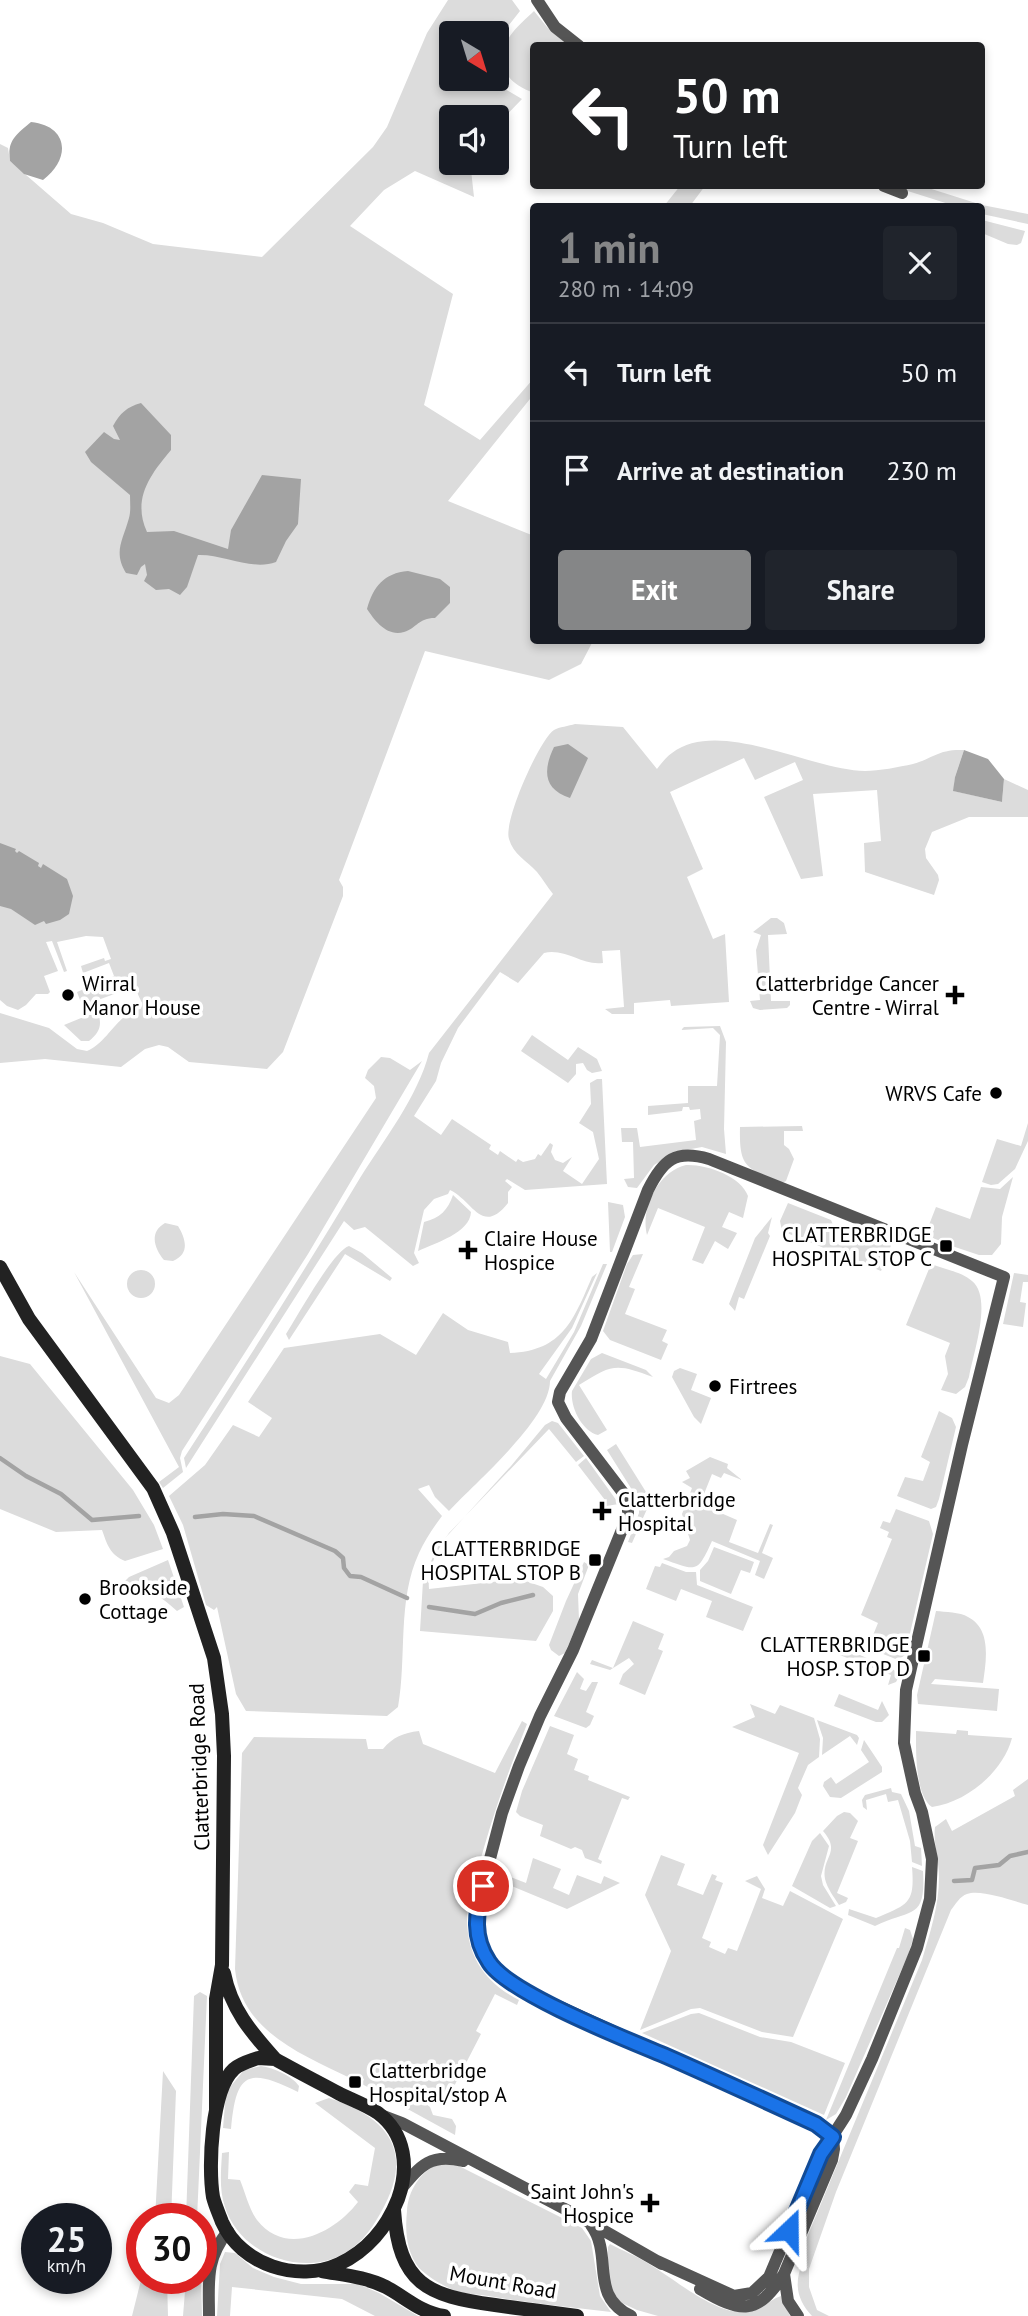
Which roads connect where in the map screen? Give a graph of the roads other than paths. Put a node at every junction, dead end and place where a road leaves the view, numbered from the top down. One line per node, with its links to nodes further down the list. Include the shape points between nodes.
1 (537, 0): 2 (street, via 555,27)
2 (574, 42)
3 (892, 189): 4 (street)
4 (902, 193)
5 (0, 1267): 6 (main road, Clatterbridge Road, via 29,1319 153,1488 173,1533 214,1658 224,1769)
6 (222, 1965): 7 (main road, Clatterbridge Road, via 237,2014); 8 (main road, Clatterbridge Road, via 216,1999)
7 (275, 2059): 8 (main road, via 258,2058 234,2069); 9 (main road)
8 (216, 2110): 15 (main road, via 213,2198)
9 (378, 2113): 11 (street); 12 (main road, via 398,2137 404,2156)
10 (833, 2137): 10 (street, via 816,2124 519,1988 490,1964 476,1932 476,1912 502,1813 628,1515 624,1494 566,1418 558,1397 591,1339 648,1190 659,1169 683,1155 709,1159 1004,1277 906,1690 904,1743 932,1859 930,1899 916,1948 872,2059); 16 (street, via 760,2288 734,2296); 18 (street, via 832,2160)
11 (484, 2167): 12 (street, via 448,2157 432,2160 417,2169); 14 (street)
12 (401, 2189): 13 (main road)
13 (394, 2209): 17 (main road, via 367,2246); 21 (main road, Mount Road, via 402,2257 421,2283 438,2293)
14 (588, 2222): 16 (street); 22 (street, via 599,2236 604,2289 614,2305)
15 (228, 2231): 17 (main road, via 246,2252 267,2264 293,2272); 19 (street, via 211,2258)
16 (657, 2261): 18 (street, via 737,2308 766,2300)
17 (319, 2271): 20 (main road, Mount Road, via 365,2279 420,2309)
18 (784, 2274): 23 (street, via 788,2301)
19 (209, 2316)
20 (444, 2316)
21 (577, 2316)
22 (631, 2316)
23 (798, 2316)

